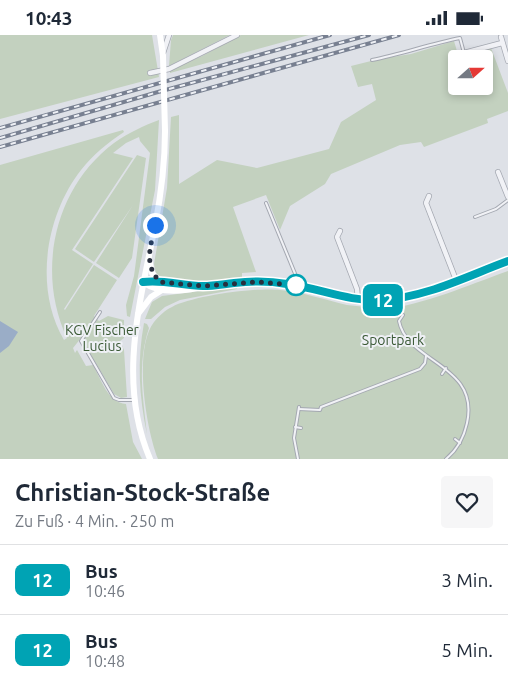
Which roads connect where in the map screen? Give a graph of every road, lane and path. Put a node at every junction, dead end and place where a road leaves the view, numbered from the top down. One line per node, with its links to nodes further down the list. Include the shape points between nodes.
1 (160, 35): 8 (street)
2 (169, 35): 8 (street)
3 (237, 35): 11 (street, via 169,69)
4 (501, 36): 5 (street)
5 (502, 43): 7 (street); 10 (street)
6 (463, 50): 9 (lane, via 460,38)
7 (475, 50)
8 (163, 55): 18 (street, bridge, via 165,131 160,195)
9 (372, 60)
10 (508, 61)
11 (150, 73)
12 (498, 172): 14 (street)
13 (429, 196): 20 (street, via 426,203)
14 (508, 199): 16 (lane, via 496,209)
15 (266, 203): 23 (lane, via 296,276)
16 (475, 217)
17 (340, 231): 26 (street, via 337,237 358,289)
18 (148, 258): 21 (street); 22 (street, via 152,273)
19 (508, 261): 20 (street)
20 (456, 280): 26 (street, via 403,297)
21 (143, 282): 22 (street); 25 (street); 28 (street)
22 (160, 282): 24 (street)
23 (296, 285): 24 (street, via 257,282); 26 (street)
24 (203, 286): 25 (street)
25 (163, 290): 28 (street, via 151,297)
26 (358, 299)
27 (100, 312): 33 (lane, via 81,341 114,398)
28 (138, 314): 33 (street, via 132,367)
29 (403, 315): 30 (lane, via 399,321 402,332)
30 (426, 356): 31 (lane); 34 (lane, via 420,369 320,410 299,408)
31 (446, 368): 32 (lane); 37 (lane, via 460,385 467,402 468,421)
32 (442, 374)
33 (134, 399): 38 (street)
34 (295, 427): 35 (lane); 39 (lane)
35 (301, 428)
36 (455, 439): 37 (lane)
37 (460, 443): 40 (lane)
38 (150, 459)
39 (298, 459)
40 (446, 459)

